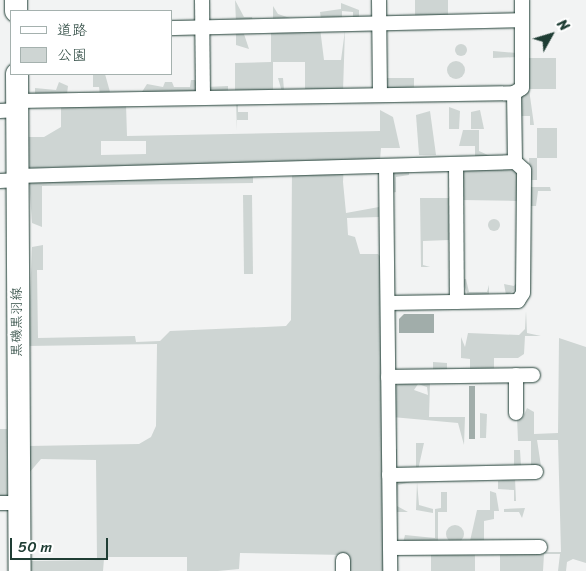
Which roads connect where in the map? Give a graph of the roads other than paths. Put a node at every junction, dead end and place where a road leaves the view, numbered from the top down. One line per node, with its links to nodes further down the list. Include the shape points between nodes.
1 (202, 0): 7 (street)
2 (379, 0): 5 (street)
3 (522, 0): 4 (street)
4 (522, 20): 5 (street); 9 (street, via 522,88)
5 (379, 23): 7 (street); 10 (street)
6 (172, 28): 7 (street)
7 (202, 28): 11 (street)
8 (17, 75): 12 (main road, 黒磯黒羽線)
9 (514, 93): 10 (street); 13 (street)
10 (380, 95): 11 (street)
11 (203, 98): 12 (street)
12 (11, 108): 16 (main road, 黒磯黒羽線)
13 (516, 162): 14 (street); 17 (street, via 524,170 523,293 518,301)
14 (456, 164): 15 (street); 17 (street)
15 (386, 166): 16 (street); 18 (street)
16 (12, 179): 25 (main road, 黒磯黒羽線)
17 (457, 302): 18 (street)
18 (388, 303): 21 (street)
19 (516, 375): 20 (street); 21 (street); 22 (street)
20 (533, 375)
21 (388, 377): 24 (street)
22 (516, 413)
23 (536, 472): 24 (street)
24 (389, 475): 27 (street)
25 (9, 503): 28 (main road, 黒磯黒羽線)
26 (540, 547): 27 (street)
27 (390, 548): 29 (street)
28 (20, 571)
29 (390, 571)

